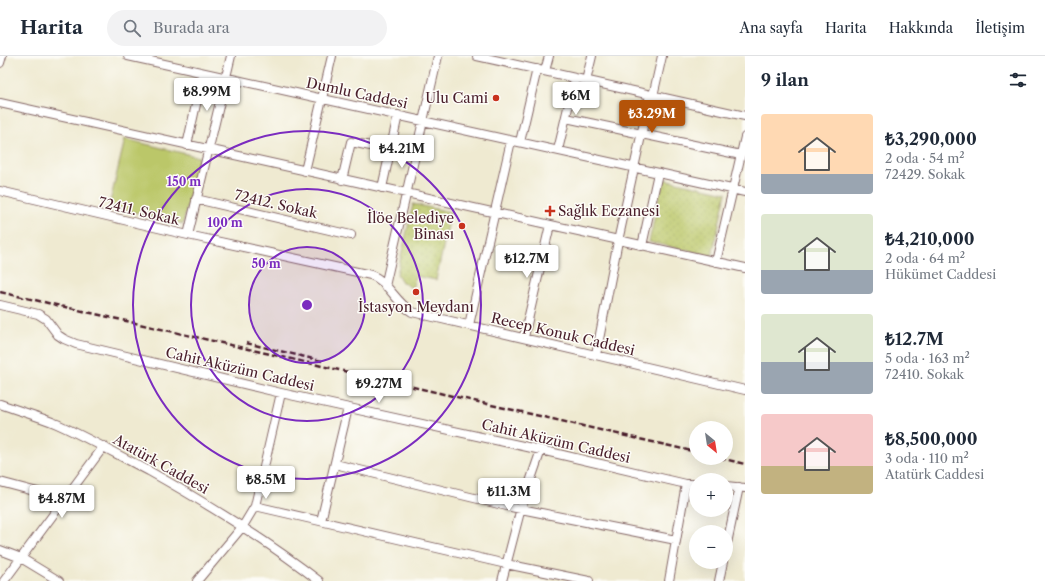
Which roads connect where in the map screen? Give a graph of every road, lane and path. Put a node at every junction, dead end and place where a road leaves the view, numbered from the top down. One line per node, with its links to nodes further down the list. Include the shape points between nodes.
1 (2, 56): 10 (street)
2 (128, 56): 13 (street, Dumlu Caddesi)
3 (231, 56): 14 (street)
4 (332, 56): 18 (street)
5 (438, 56): 23 (street)
6 (478, 56): 11 (street)
7 (549, 56): 12 (street)
8 (592, 56): 16 (street)
9 (662, 56): 17 (street)
10 (0, 63)
11 (537, 69): 12 (street); 27 (street)
12 (545, 71): 15 (street)
13 (203, 73): 14 (street, Dumlu Caddesi); 28 (street)
14 (225, 78): 18 (street, Dumlu Caddesi); 29 (street)
15 (575, 78): 16 (street); 22 (street)
16 (586, 80): 17 (street)
17 (651, 96): 21 (street); 24 (street)
18 (321, 98): 20 (street, Dumlu Caddesi); 34 (street)
19 (0, 102): 28 (street)
20 (398, 115): 23 (street, Dumlu Caddesi); 30 (street)
21 (745, 116)
22 (566, 118): 24 (street); 31 (street)
23 (423, 121): 26 (street, Dumlu Caddesi); 41 (street)
24 (641, 134): 32 (street); 33 (street)
25 (745, 137): 32 (street)
26 (511, 140): 27 (street, Dumlu Caddesi); 43 (street)
27 (520, 142): 31 (street, Dumlu Caddesi)
28 (187, 145): 29 (street)
29 (208, 150): 34 (street); 42 (street)
30 (390, 150): 36 (street, via 351,142); 37 (street)
31 (558, 150): 33 (street, Dumlu Caddesi)
32 (741, 155): 38 (street)
33 (634, 167): 35 (street, Dumlu Caddesi); 47 (street)
34 (305, 171): 36 (street)
35 (658, 172): 38 (street, Dumlu Caddesi); 48 (street)
36 (342, 180): 37 (street)
37 (382, 188): 41 (street)
38 (733, 189): 40 (street, Dumlu Caddesi); 49 (street)
39 (0, 191): 45 (street, 72411. Sokak)
40 (745, 192)
41 (407, 194): 43 (street); 51 (street)
42 (196, 199): 45 (street); 46 (street, 72412. Sokak)
43 (495, 213): 44 (street); 53 (street)
44 (550, 225): 47 (street); 54 (street)
45 (188, 235): 51 (street, 72411. Sokak, via 370,275 381,280)
46 (351, 235)
47 (618, 241): 48 (street); 55 (street)
48 (642, 246): 49 (street)
49 (716, 262): 50 (street)
50 (745, 268)
51 (385, 286): 53 (street, Recep Konuk Caddesi, via 412,312)
52 (0, 305): 57 (street, Cahit Aküzüm Caddesi, via 38,314 46,319 58,335 76,344)
53 (469, 325): 54 (street, Recep Konuk Caddesi)
54 (524, 337): 55 (street, Recep Konuk Caddesi)
55 (596, 354): 56 (street, Recep Konuk Caddesi)
56 (745, 390)
57 (281, 393): 59 (street, Cahit Aküzüm Caddesi); 67 (street)
58 (0, 404): 60 (street, Atatürk Caddesi, via 56,424)
59 (348, 408): 61 (street, Cahit Aküzüm Caddesi); 62 (street)
60 (104, 446): 66 (street); 71 (street, Atatürk Caddesi)
61 (541, 450): 64 (street, Cahit Aküzüm Caddesi); 68 (street)
62 (335, 464): 68 (street); 69 (street)
63 (0, 482): 66 (street)
64 (686, 484): 72 (street)
65 (742, 487): 70 (street)
66 (64, 499): 74 (street)
67 (255, 506): 69 (street); 71 (street)
68 (520, 508): 72 (street); 75 (street)
69 (321, 522): 75 (street)
70 (732, 525)
71 (244, 526): 79 (street); 80 (street, Atatürk Caddesi)
72 (676, 540): 83 (street)
73 (0, 550): 74 (street)
74 (21, 558): 77 (street); 78 (street)
75 (506, 564): 81 (street); 82 (street)
76 (722, 569): 84 (street)
77 (4, 581)
78 (59, 581)
79 (197, 581)
80 (319, 581)
81 (502, 581)
82 (589, 581)
83 (669, 581)
84 (719, 581)

